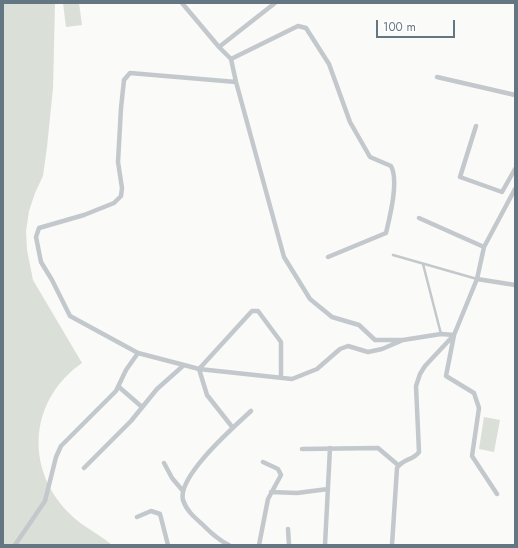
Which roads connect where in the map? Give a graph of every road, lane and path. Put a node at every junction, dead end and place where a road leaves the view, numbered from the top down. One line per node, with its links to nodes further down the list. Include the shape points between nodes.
1 (182, 3): 3 (street)
2 (275, 3): 3 (street)
3 (218, 47): 4 (street)
4 (231, 59): 6 (street); 14 (street, via 298,26 306,28 329,64 350,122 370,157 391,166 394,181 386,233)
5 (437, 77): 7 (street)
6 (236, 82): 20 (street, via 284,257 310,300 332,316 359,324 375,340); 21 (street, via 130,73 124,80 118,162 122,188 120,196 114,203 84,215 39,228 36,237 41,262 70,316)
7 (515, 95)
8 (476, 126): 9 (street, via 460,177 502,192)
9 (515, 169)
10 (515, 189): 12 (street)
11 (419, 218): 12 (street)
12 (484, 247): 16 (street)
13 (393, 255): 15 (lane)
14 (328, 257)
15 (423, 264): 16 (lane); 18 (lane)
16 (477, 279): 17 (street); 19 (street)
17 (515, 285)
18 (441, 334): 19 (street); 20 (street)
19 (454, 335): 33 (street, via 420,374 416,386 419,452); 38 (street, via 446,376 474,393 479,408 472,456)
20 (403, 340): 24 (street, via 368,352 348,346 340,349 317,369 292,379)
21 (138, 353): 22 (street); 25 (street, via 126,370)
22 (184, 365): 23 (street); 26 (street)
23 (199, 369): 24 (street); 24 (street, via 249,313 255,310 281,342); 28 (street, via 207,395)
24 (281, 378)
25 (119, 387): 26 (street); 41 (street, via 61,446 45,501)
26 (142, 408): 34 (street)
27 (251, 411): 28 (street)
28 (233, 428): 36 (street, via 200,463)
29 (330, 448): 30 (street); 33 (street, via 378,448); 35 (street)
30 (302, 449)
31 (263, 462): 37 (street, via 281,473)
32 (164, 463): 36 (street)
33 (398, 465): 47 (street)
34 (84, 468)
35 (328, 489): 37 (street, via 297,493); 46 (street)
36 (183, 491): 43 (street, via 183,499 189,511 219,540)
37 (271, 492): 44 (street)
38 (497, 494)
39 (137, 517): 42 (street, via 151,511 160,514)
40 (288, 529): 45 (street)
41 (14, 545)
42 (168, 545)
43 (228, 545)
44 (259, 545)
45 (289, 545)
46 (325, 545)
47 (392, 545)

